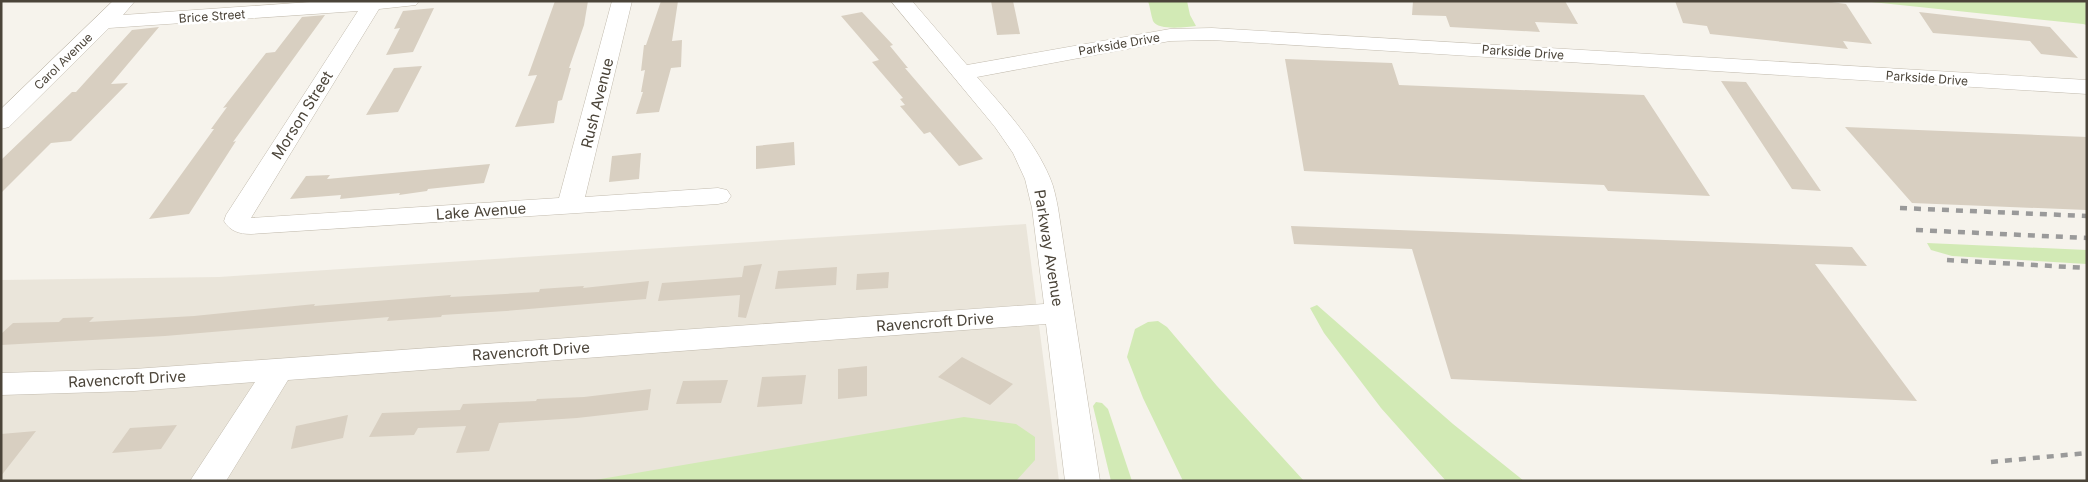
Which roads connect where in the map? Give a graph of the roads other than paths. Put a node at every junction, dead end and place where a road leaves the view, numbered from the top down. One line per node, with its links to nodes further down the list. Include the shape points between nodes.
1 (125, 1): 6 (street, Carol Avenue)
2 (409, 1): 5 (street, Brice Street)
3 (622, 1): 11 (street, Rush Avenue)
4 (900, 1): 7 (street, Parkway Avenue)
5 (373, 3): 6 (street, Brice Street); 12 (street, Morson Street, via 239,215 237,221)
6 (104, 22): 9 (street, Carol Avenue)
7 (962, 73): 8 (street, Parkside Drive, via 1170,35 1212,34); 13 (street, Parkway Avenue, via 1003,122 1027,156 1038,179)
8 (2087, 86)
9 (6, 112)
10 (718, 196): 11 (street, Lake Avenue)
11 (570, 205): 12 (street, Lake Avenue)
12 (245, 226)
13 (1060, 313): 14 (street, Ravencroft Drive); 17 (street, Parkway Avenue)
14 (279, 369): 15 (street, Ravencroft Drive, via 134,380); 16 (street)
15 (1, 384)
16 (207, 481)
17 (1083, 481)

